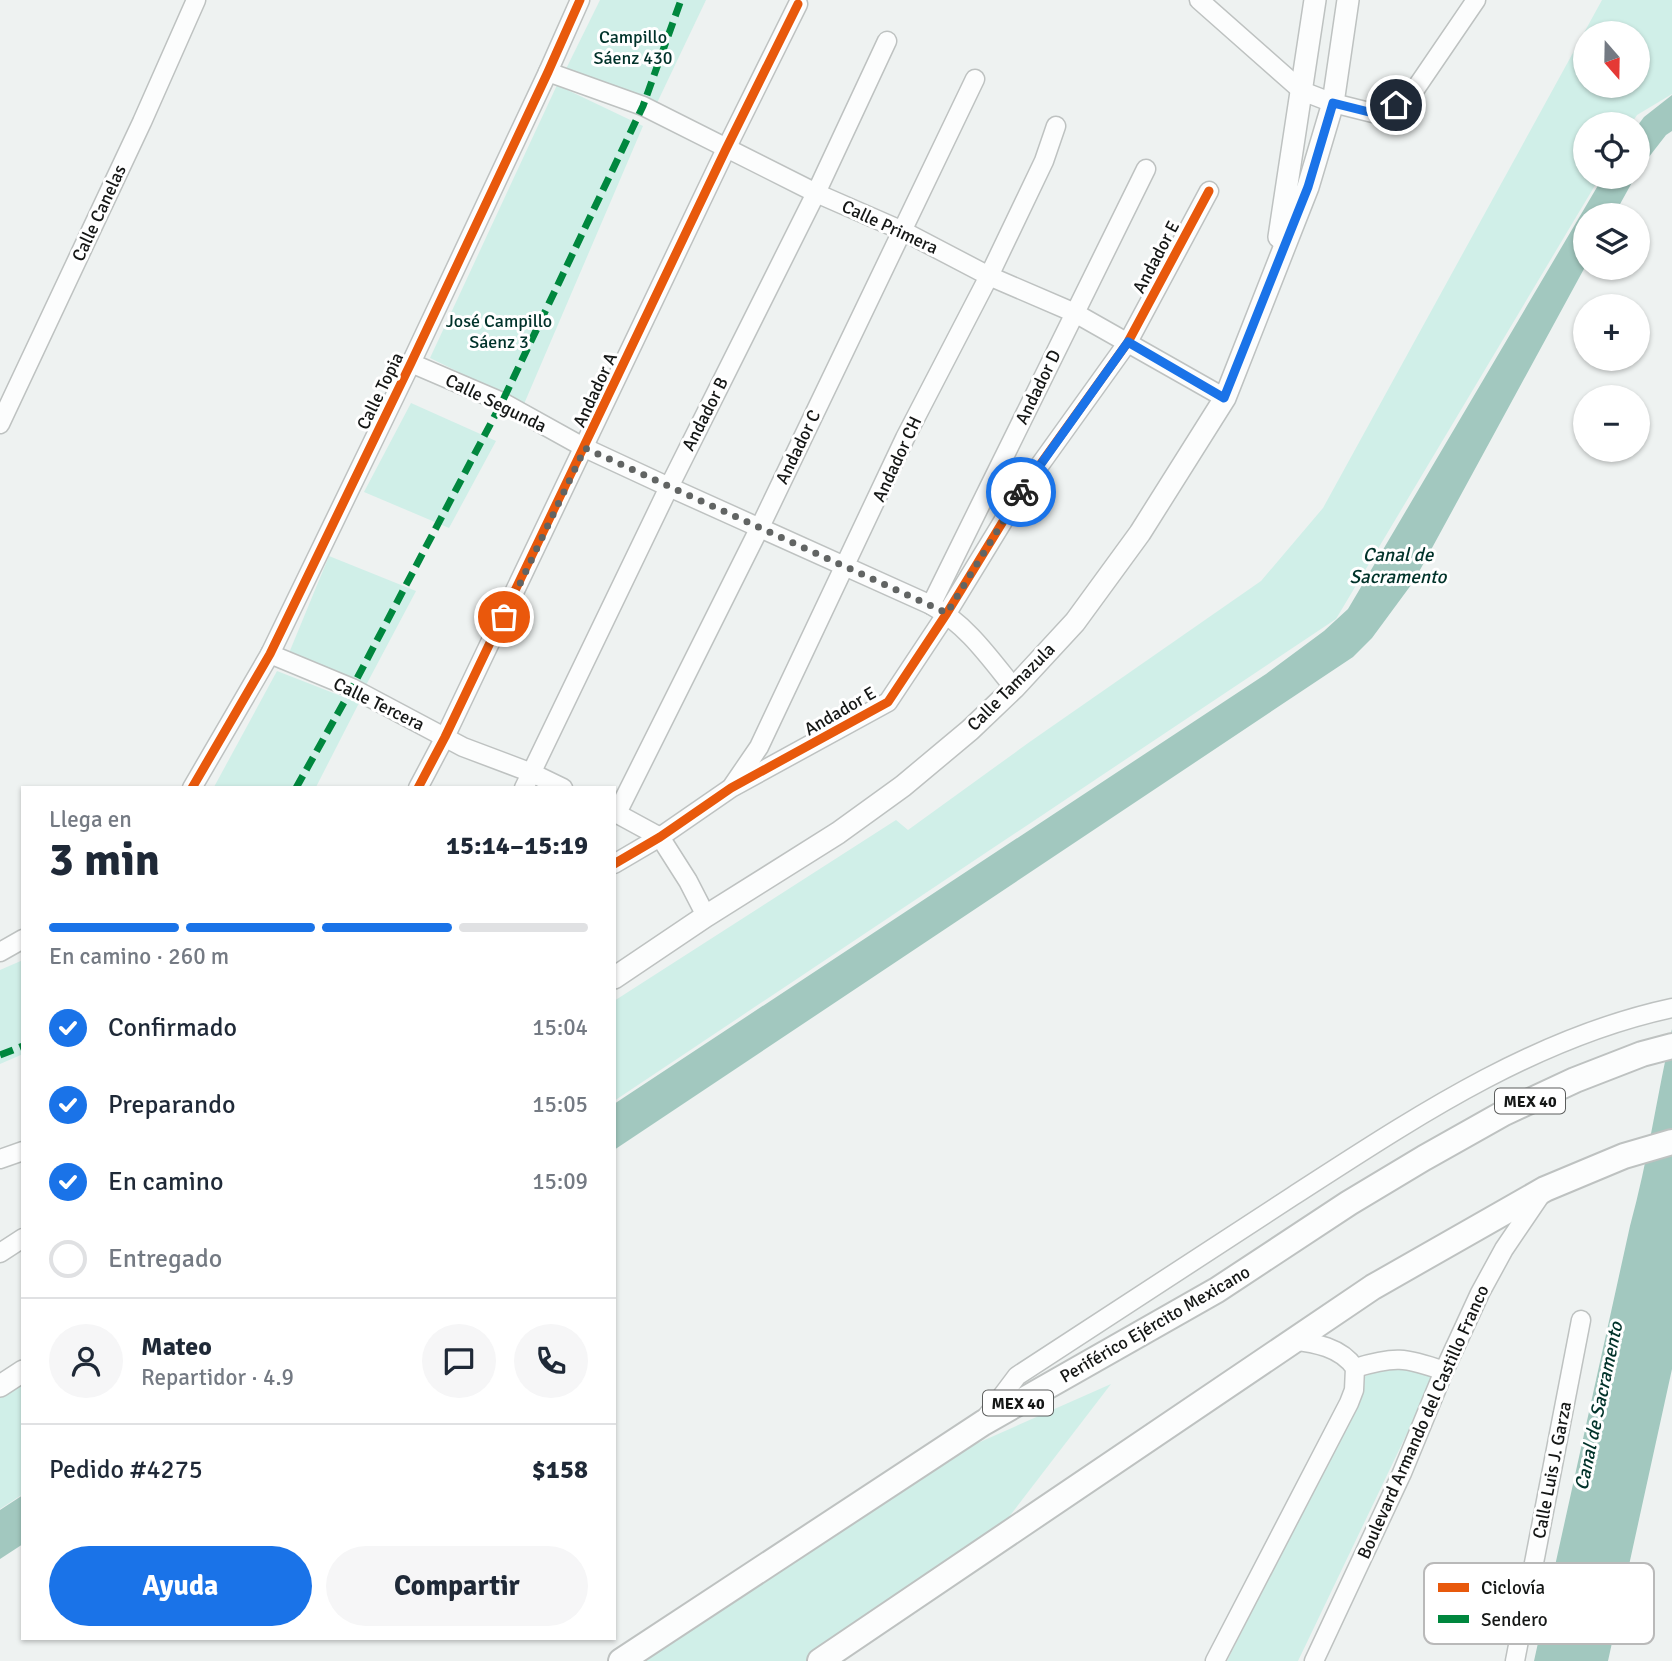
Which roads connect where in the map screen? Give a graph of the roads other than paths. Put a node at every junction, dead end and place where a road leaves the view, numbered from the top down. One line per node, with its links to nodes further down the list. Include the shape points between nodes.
1 (197, 0): 25 (street, Calle Canelas)
2 (580, 0): 9 (street, Calle Topia)
3 (1199, 0): 11 (street)
4 (1315, 0): 11 (main road)
5 (1348, 0): 12 (main road)
6 (1476, 0): 12 (street, via 1406,99 1373,113)
7 (798, 4): 14 (street, Andador A)
8 (887, 41): 17 (street, Andador B)
9 (548, 72): 14 (street, Calle Primera, via 643,106); 23 (street, Calle Topia)
10 (975, 79): 18 (street, Andador C)
11 (1302, 92): 12 (street); 19 (main road)
12 (1333, 103): 19 (main road, via 1308,187)
13 (1056, 126): 20 (street, Andador CH)
14 (726, 149): 17 (street, Calle Primera); 26 (street, Andador A)
15 (1146, 169): 21 (street, Andador D)
16 (1209, 191): 22 (street, Andador E)
17 (816, 193): 18 (street, Calle Primera); 28 (street, Andador B)
18 (903, 231): 20 (street, Calle Primera); 30 (street, Andador C)
19 (1274, 274): 24 (main road, Calle Tamazula)
20 (989, 276): 21 (street, Calle Primera); 31 (street, Andador CH, via 905,438)
21 (1074, 313): 22 (street, Calle Primera); 27 (street, Andador D)
22 (1128, 342): 24 (street, Calle Primera); 29 (street, Andador E)
23 (411, 363): 26 (street, Calle Segunda, via 502,402); 33 (street, Calle Topia)
24 (1224, 398): 34 (main road, Calle Tamazula, via 1140,533 1075,622)
25 (0, 425)
26 (585, 448): 28 (street, Calle Segunda); 35 (street, Andador A)
27 (997, 471): 29 (street); 32 (street, Andador D)
28 (669, 487): 30 (street, Calle Segunda); 36 (street, Andador B)
29 (1024, 487): 32 (street, Andador E)
30 (760, 527): 31 (street, Calle Segunda); 41 (street, Andador C)
31 (847, 566): 32 (street, Calle Segunda); 40 (street, Andador CH, via 759,747)
32 (939, 609): 34 (street, Calle Segunda, via 979,644); 40 (street, Andador E, via 888,702)
33 (270, 654): 35 (street, Calle Tercera, via 352,688); 37 (street, Calle Topia)
34 (1014, 688): 44 (main road, Calle Tamazula, via 904,786)
35 (445, 737): 36 (street, Calle Tercera); 38 (street, Andador A)
36 (528, 780): 39 (street, Calle Tercera)
37 (193, 786)
38 (419, 786)
39 (554, 786)
40 (731, 788): 42 (street, Andador E)
41 (616, 812): 42 (street)
42 (660, 837): 43 (street, Andador E); 44 (street)
43 (616, 863)
44 (706, 916): 47 (main road, Calle Tamazula)
45 (21, 941): 46 (street)
46 (0, 952)
47 (616, 977)
48 (1672, 1008): 60 (street, via 1550,1048 1405,1123 1017,1377)
49 (1672, 1046): 60 (highway, Periférico Ejército Mexicano / MEX 40, via 1575,1080 1469,1132 1349,1203 1217,1290)
50 (1672, 1142): 53 (highway, via 1624,1156)
51 (21, 1152): 52 (street)
52 (0, 1159)
53 (1545, 1189): 57 (highway, via 1373,1287); 59 (street, Boulevard Armando del Castillo Franco, via 1504,1249)
54 (21, 1239): 55 (street)
55 (0, 1253)
56 (1581, 1320): 61 (street, Calle Luis J. Garza)
57 (1292, 1340): 58 (street, via 1336,1351); 63 (highway)
58 (1355, 1368): 59 (street, via 1398,1358); 64 (street, via 1349,1403)
59 (1444, 1371): 65 (street, Boulevard Armando del Castillo Franco)
60 (983, 1423): 62 (highway, Periférico Ejército Mexicano / MEX 40)
61 (1534, 1563)
62 (621, 1661)
63 (820, 1661)
64 (1215, 1661)
65 (1314, 1661)

